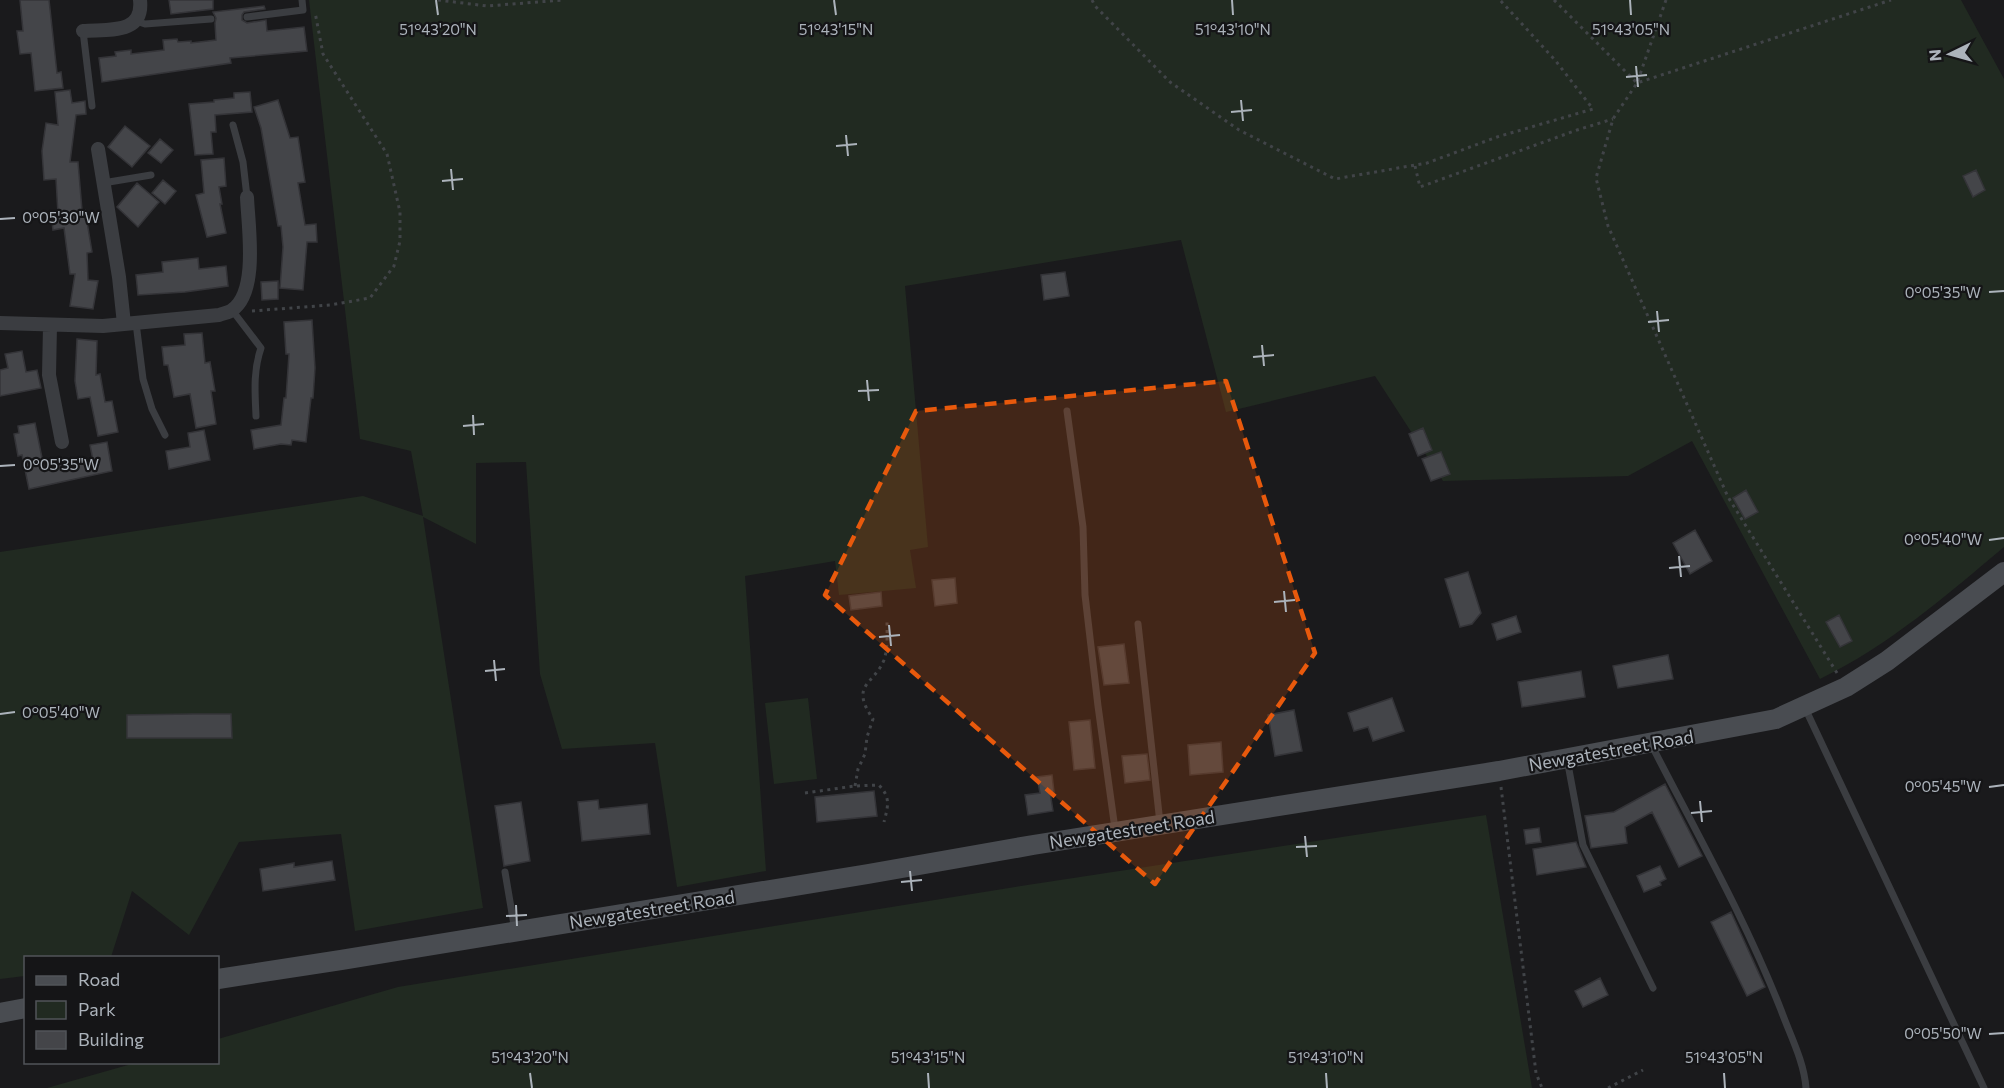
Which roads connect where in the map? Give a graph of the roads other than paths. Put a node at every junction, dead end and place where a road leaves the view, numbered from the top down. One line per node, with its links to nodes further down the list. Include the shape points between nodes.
1 (140, 0): 5 (street)
2 (302, 0): 3 (lane, via 303,10)
3 (247, 17)
4 (211, 19): 5 (lane, via 146,24)
5 (136, 21): 6 (street, via 126,27)
6 (83, 31): 7 (lane)
7 (92, 106)
8 (233, 125): 12 (lane)
9 (98, 149): 11 (street)
10 (151, 175): 11 (lane)
11 (103, 183): 15 (street)
12 (247, 197): 13 (street, via 250,272 243,294)
13 (232, 310): 15 (street, via 219,315); 18 (lane, via 261,348 256,363)
14 (0, 323): 16 (street)
15 (130, 323): 16 (street); 19 (lane, via 152,409)
16 (50, 326): 20 (street, via 49,375)
17 (1067, 411): 27 (lane, via 1083,527 1085,595 1095,684)
18 (256, 416)
19 (165, 435)
20 (62, 442)
21 (2004, 572): 23 (street, Newgatestreet Road, via 1887,661)
22 (1138, 624): 26 (lane)
23 (1805, 707): 24 (street, Newgatestreet Road, via 1776,719); 35 (lane)
24 (1651, 744): 25 (street, Newgatestreet Road); 34 (lane, via 1768,976 1798,1055)
25 (1567, 759): 26 (street, Newgatestreet Road); 31 (lane, via 1583,845)
26 (1161, 825): 27 (street, Newgatestreet Road)
27 (1115, 832): 29 (street, Newgatestreet Road)
28 (506, 872): 29 (lane)
29 (515, 931): 30 (street, Newgatestreet Road)
30 (219, 978)
31 (1653, 988)
32 (24, 1008): 33 (street)
33 (0, 1012)
34 (1806, 1088)
35 (1984, 1088)

